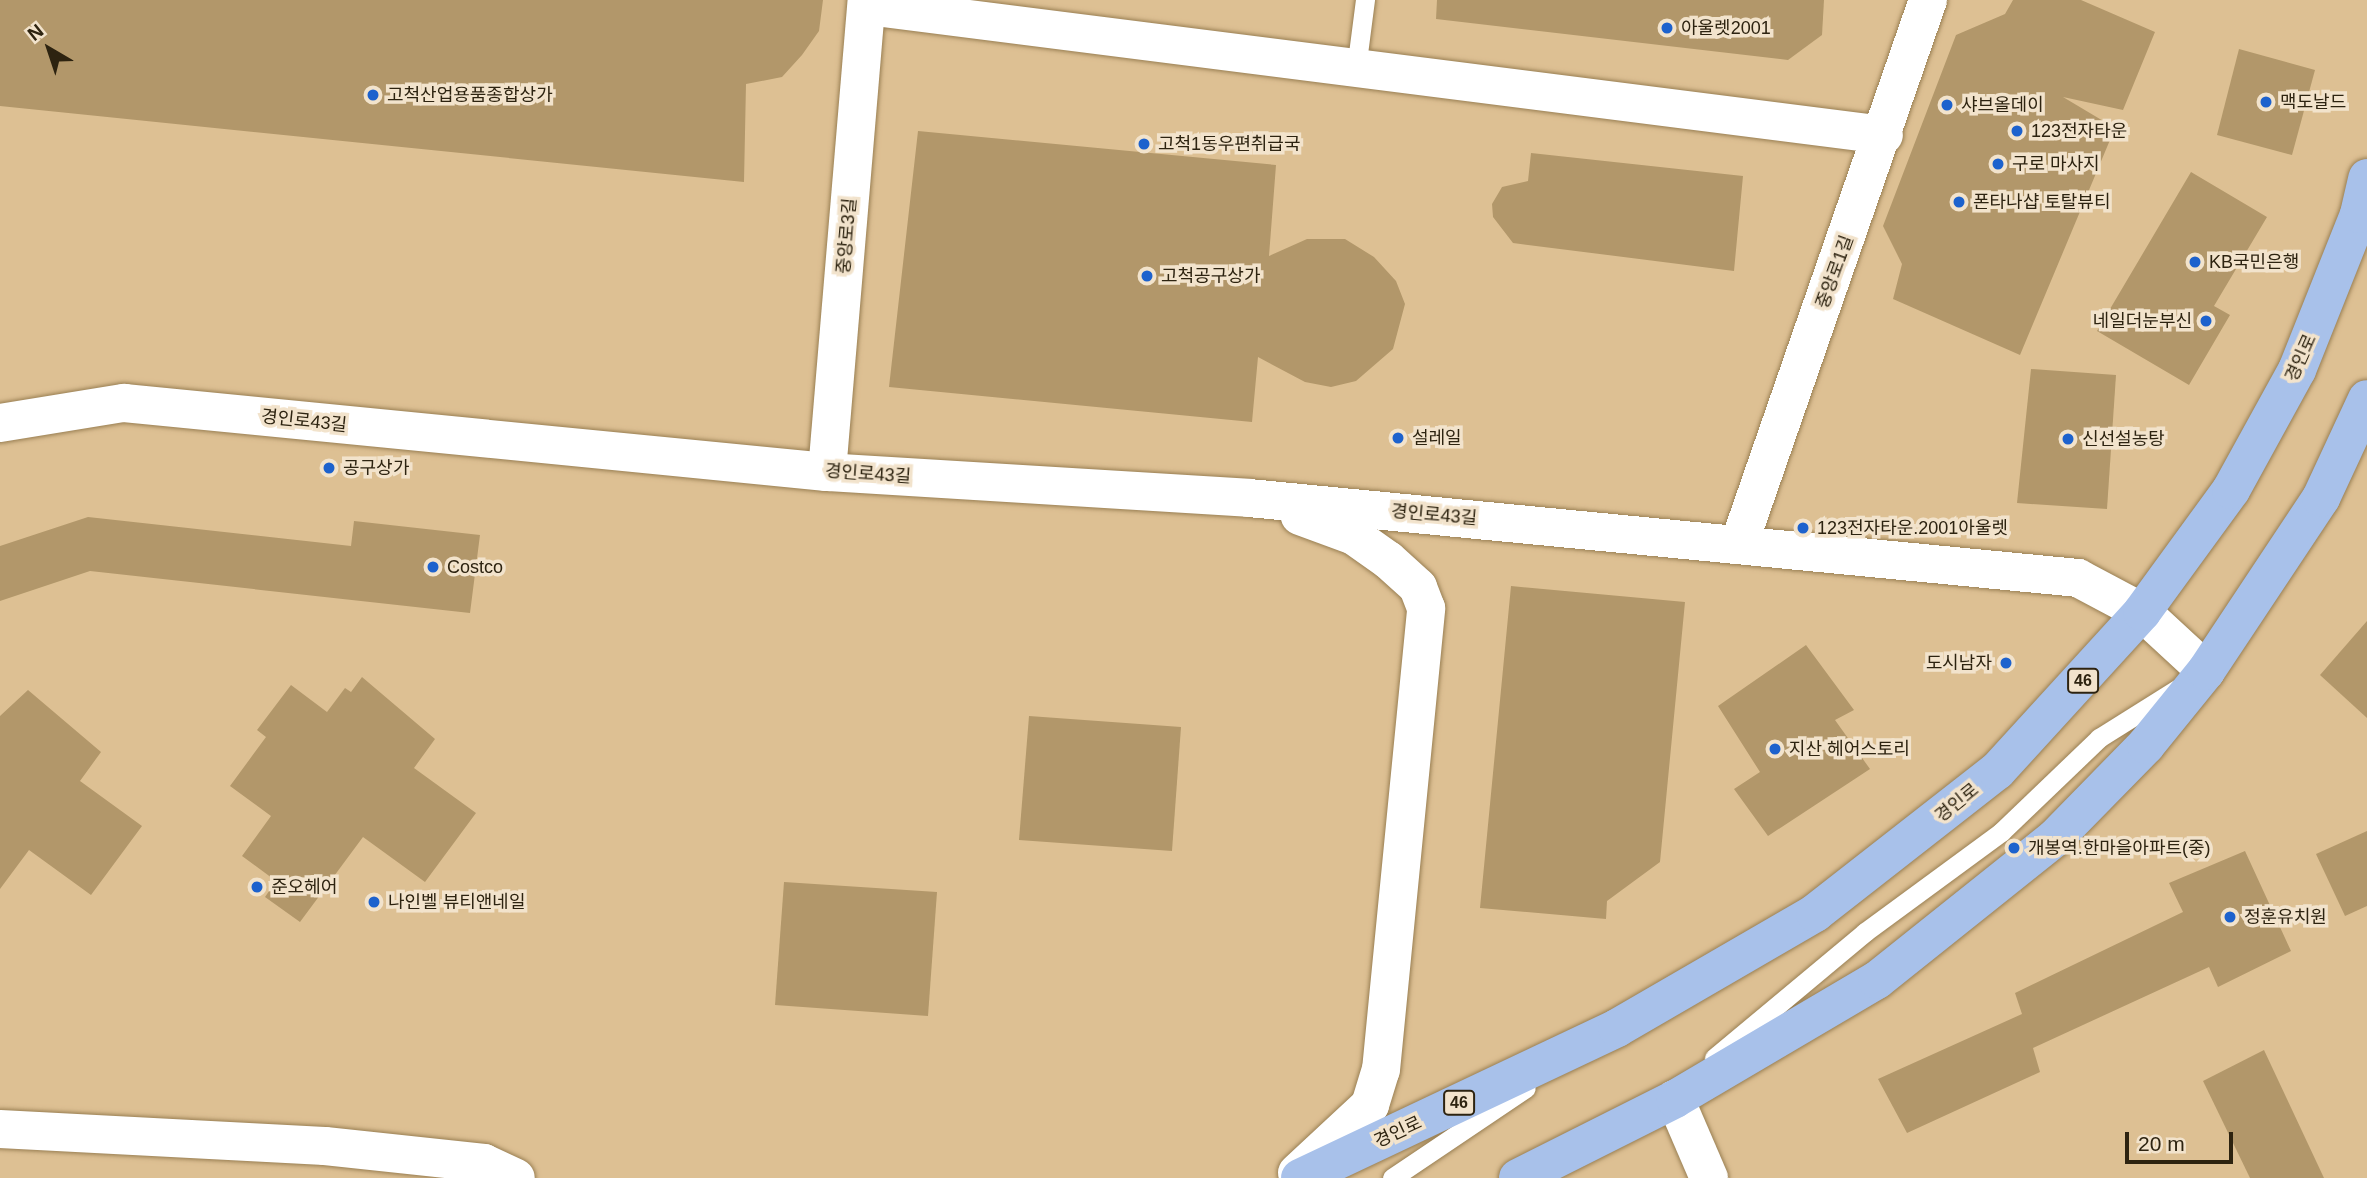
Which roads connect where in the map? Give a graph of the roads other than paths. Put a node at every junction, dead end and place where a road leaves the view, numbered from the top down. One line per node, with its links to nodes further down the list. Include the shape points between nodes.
1 (1365, 0): 4 (lane)
2 (1928, 0): 5 (street, 중앙로1길)
3 (867, 3): 4 (street); 9 (street, 중앙로3길)
4 (1356, 69): 5 (street)
5 (1884, 135): 11 (street, 중앙로1길)
6 (2367, 178): 12 (main road, 경인로 / 46, via 2359,214 2297,370 2231,490)
7 (2367, 398): 13 (main road, via 2321,498)
8 (0, 423): 9 (street, 경인로43길, via 124,403)
9 (827, 472): 10 (street, 경인로43길)
10 (1249, 498): 11 (street, 경인로43길); 18 (street, via 1354,536 1418,587 1426,608 1381,1070 1370,1105)
11 (1739, 544): 12 (street, 경인로43길, via 2078,578)
12 (2143, 612): 13 (street, 경인로43길); 14 (main road, 경인로 / 46, via 1997,771 1880,865 1815,914)
13 (2206, 671): 15 (main road, via 2146,745 2073,820 1980,901 1877,980)
14 (1617, 1028): 19 (main road, 경인로 / 46); 20 (lane)
15 (1662, 1105): 21 (main road); 22 (street)
16 (0, 1129): 17 (street, via 325,1146 484,1163)
17 (516, 1178)
18 (1290, 1178)
19 (1300, 1178)
20 (1392, 1178)
21 (1518, 1178)
22 (1709, 1178)

